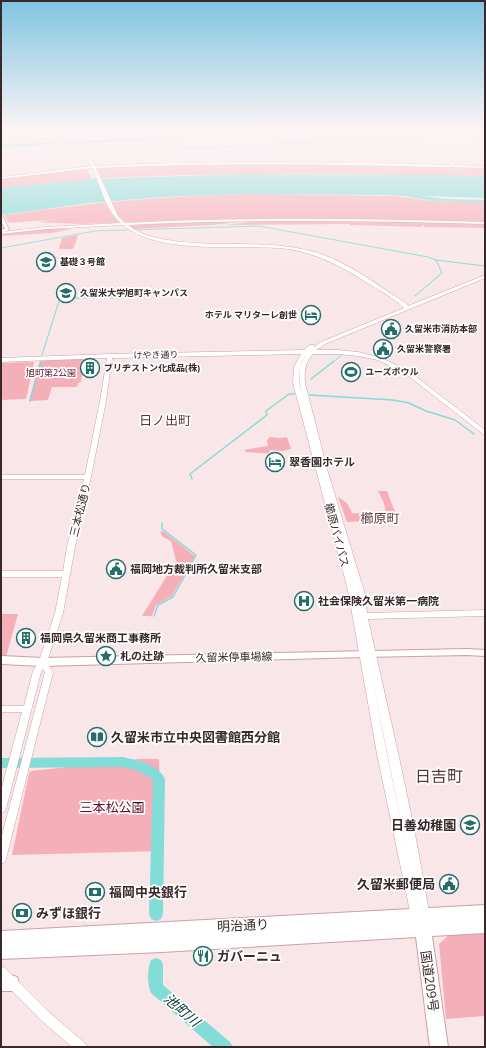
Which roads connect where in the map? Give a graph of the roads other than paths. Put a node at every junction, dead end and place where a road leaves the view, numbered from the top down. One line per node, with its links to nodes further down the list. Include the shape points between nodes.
1 (96, 178): 4 (street, via 111,213)
2 (1, 216): 5 (main road, via 7,230)
3 (485, 223): 4 (street, via 263,219 168,221)
4 (122, 225): 5 (street, via 61,226); 7 (street, via 134,234 161,241 197,246 270,247 308,253 329,262)
5 (2, 232)
6 (485, 275): 7 (street, 櫛原バイパス)
7 (405, 307): 8 (street, 櫛原バイパス, via 332,338)
8 (308, 352): 9 (street, けやき通り); 11 (street, けやき通り, via 358,354 391,364 408,373); 17 (street, 櫛原バイパス, via 302,365 302,383 324,470 360,591)
9 (110, 356): 10 (street, けやき通り); 13 (street, 三本松通り)
10 (1, 360)
11 (485, 433)
12 (1, 477): 13 (street)
13 (88, 477): 15 (street, 三本松通り)
14 (1, 574): 15 (street)
15 (66, 574): 23 (street, 三本松通り, via 59,613)
16 (485, 613): 17 (street)
17 (360, 616): 21 (street, 櫛原バイパス)
18 (485, 648): 19 (main road, 久留米停車場線)
19 (467, 652): 20 (main road, 久留米停車場線); 21 (main road, 久留米停車場線)
20 (485, 653)
21 (368, 654): 23 (main road, 久留米停車場線); 29 (street, 櫛原バイパス); 29 (street, 櫛原バイパス, via 395,818)
22 (1, 660): 23 (main road, 久留米停車場線)
23 (43, 662): 25 (street, 三本松通り, via 37,671); 27 (street, via 49,672)
24 (1, 708): 25 (street)
25 (26, 709): 26 (street, 三本松通り)
26 (1, 809)
27 (1, 859)
28 (485, 912): 29 (highway, 明治通り)
29 (421, 920): 30 (highway, 明治通り); 31 (highway, 明治通り); 36 (highway, 国道209号)
30 (485, 925)
31 (292, 929): 32 (highway, 明治通り); 33 (highway, 明治通り, via 162,944)
32 (1, 939)
33 (1, 951)
34 (4, 979): 35 (street)
35 (81, 1047)
36 (439, 1047)

